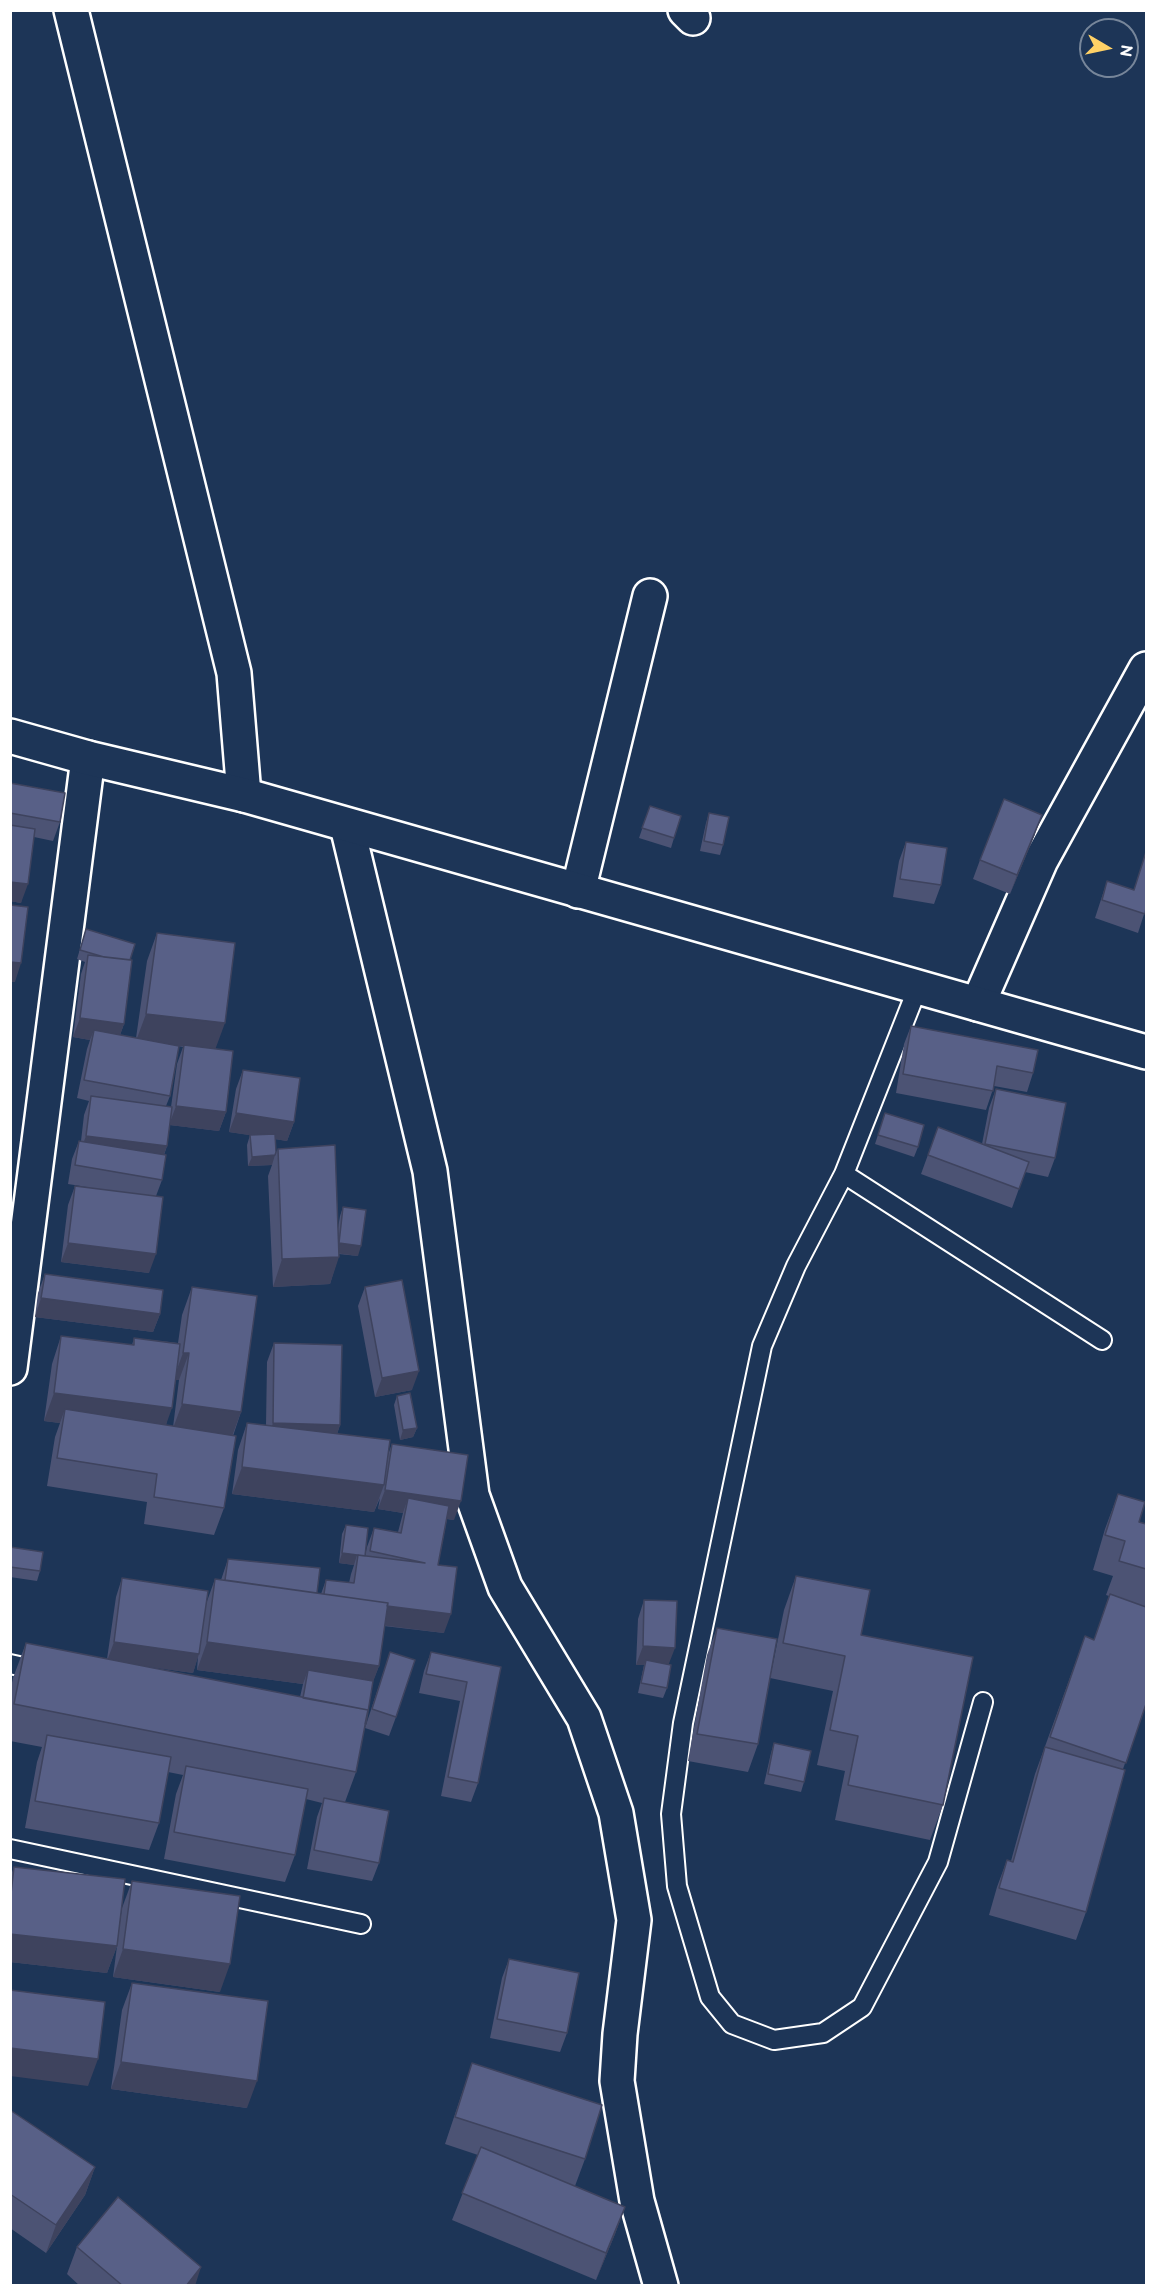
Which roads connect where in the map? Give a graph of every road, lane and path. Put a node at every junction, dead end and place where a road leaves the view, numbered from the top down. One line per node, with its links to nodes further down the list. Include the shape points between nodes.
1 (71, 10): 6 (street, via 234,673)
2 (650, 596): 8 (street)
3 (1146, 669): 10 (street, via 1041,860)
4 (10, 736): 5 (street)
5 (88, 758): 6 (street); 14 (street)
6 (244, 795): 7 (street)
7 (347, 826): 8 (street); 20 (street, via 430,1171 472,1495 505,1587 584,1718 616,1813 634,1920 617,2081 637,2201)
8 (578, 891): 9 (street)
9 (918, 987): 10 (street); 12 (lane)
10 (978, 1004): 11 (street)
11 (1146, 1052)
12 (844, 1174): 13 (lane); 17 (lane, via 796,1266 762,1346 676,1768 670,1814 677,1886 710,1997 732,2024 774,2040 823,2033 862,2007 938,1862)
13 (1102, 1340)
14 (10, 1368)
15 (10, 1664): 16 (lane)
16 (56, 1674)
17 (983, 1702)
18 (10, 1849): 19 (lane)
19 (361, 1924)
20 (661, 2286)

